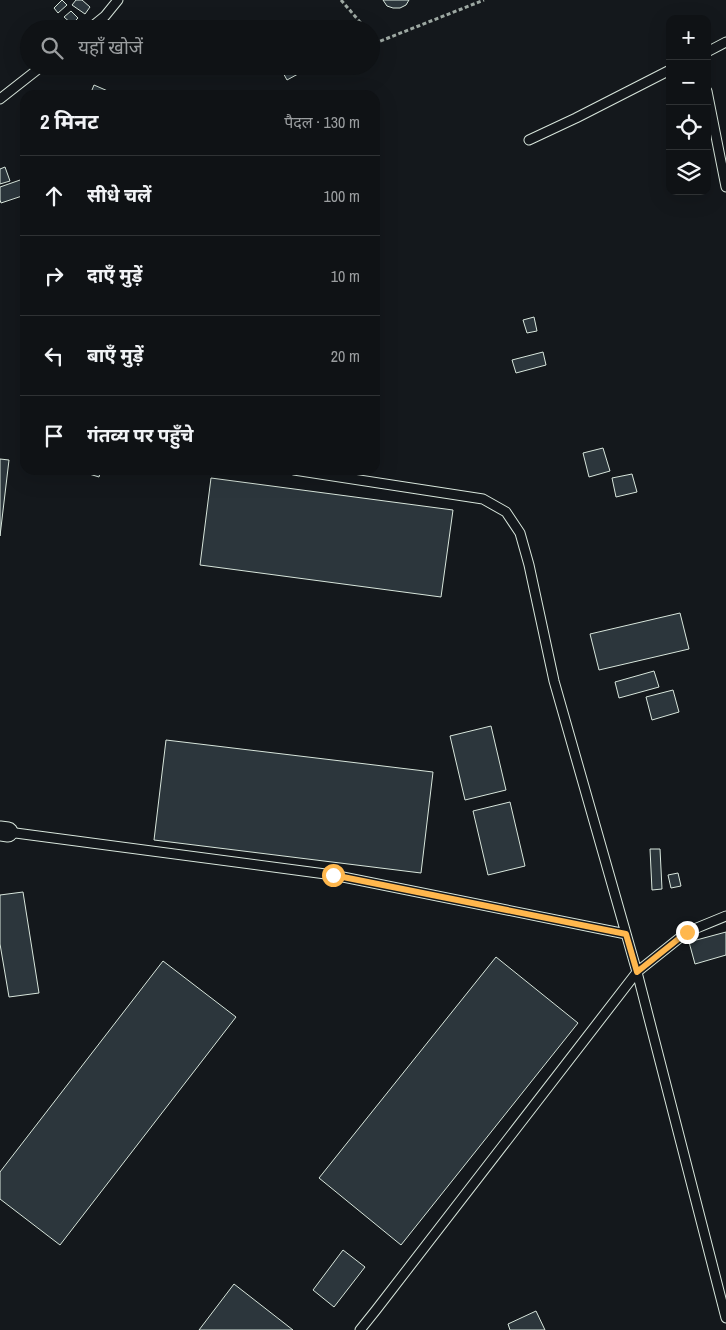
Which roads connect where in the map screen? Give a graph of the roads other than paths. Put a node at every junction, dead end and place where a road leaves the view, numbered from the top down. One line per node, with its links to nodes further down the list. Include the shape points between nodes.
1 (118, 0): 2 (lane)
2 (100, 20)
3 (726, 42): 4 (lane)
4 (711, 50)
5 (666, 72): 9 (lane)
6 (31, 75): 7 (lane)
7 (0, 99)
8 (710, 105): 10 (lane)
9 (529, 140)
10 (726, 187)
11 (327, 475): 14 (lane, via 483,499 506,512 520,533 554,681)
12 (4, 832): 14 (lane, via 333,875)
13 (726, 916): 15 (lane, via 687,932)
14 (626, 934): 15 (lane)
15 (637, 972): 16 (lane); 17 (lane)
16 (726, 1318)
17 (360, 1330)

